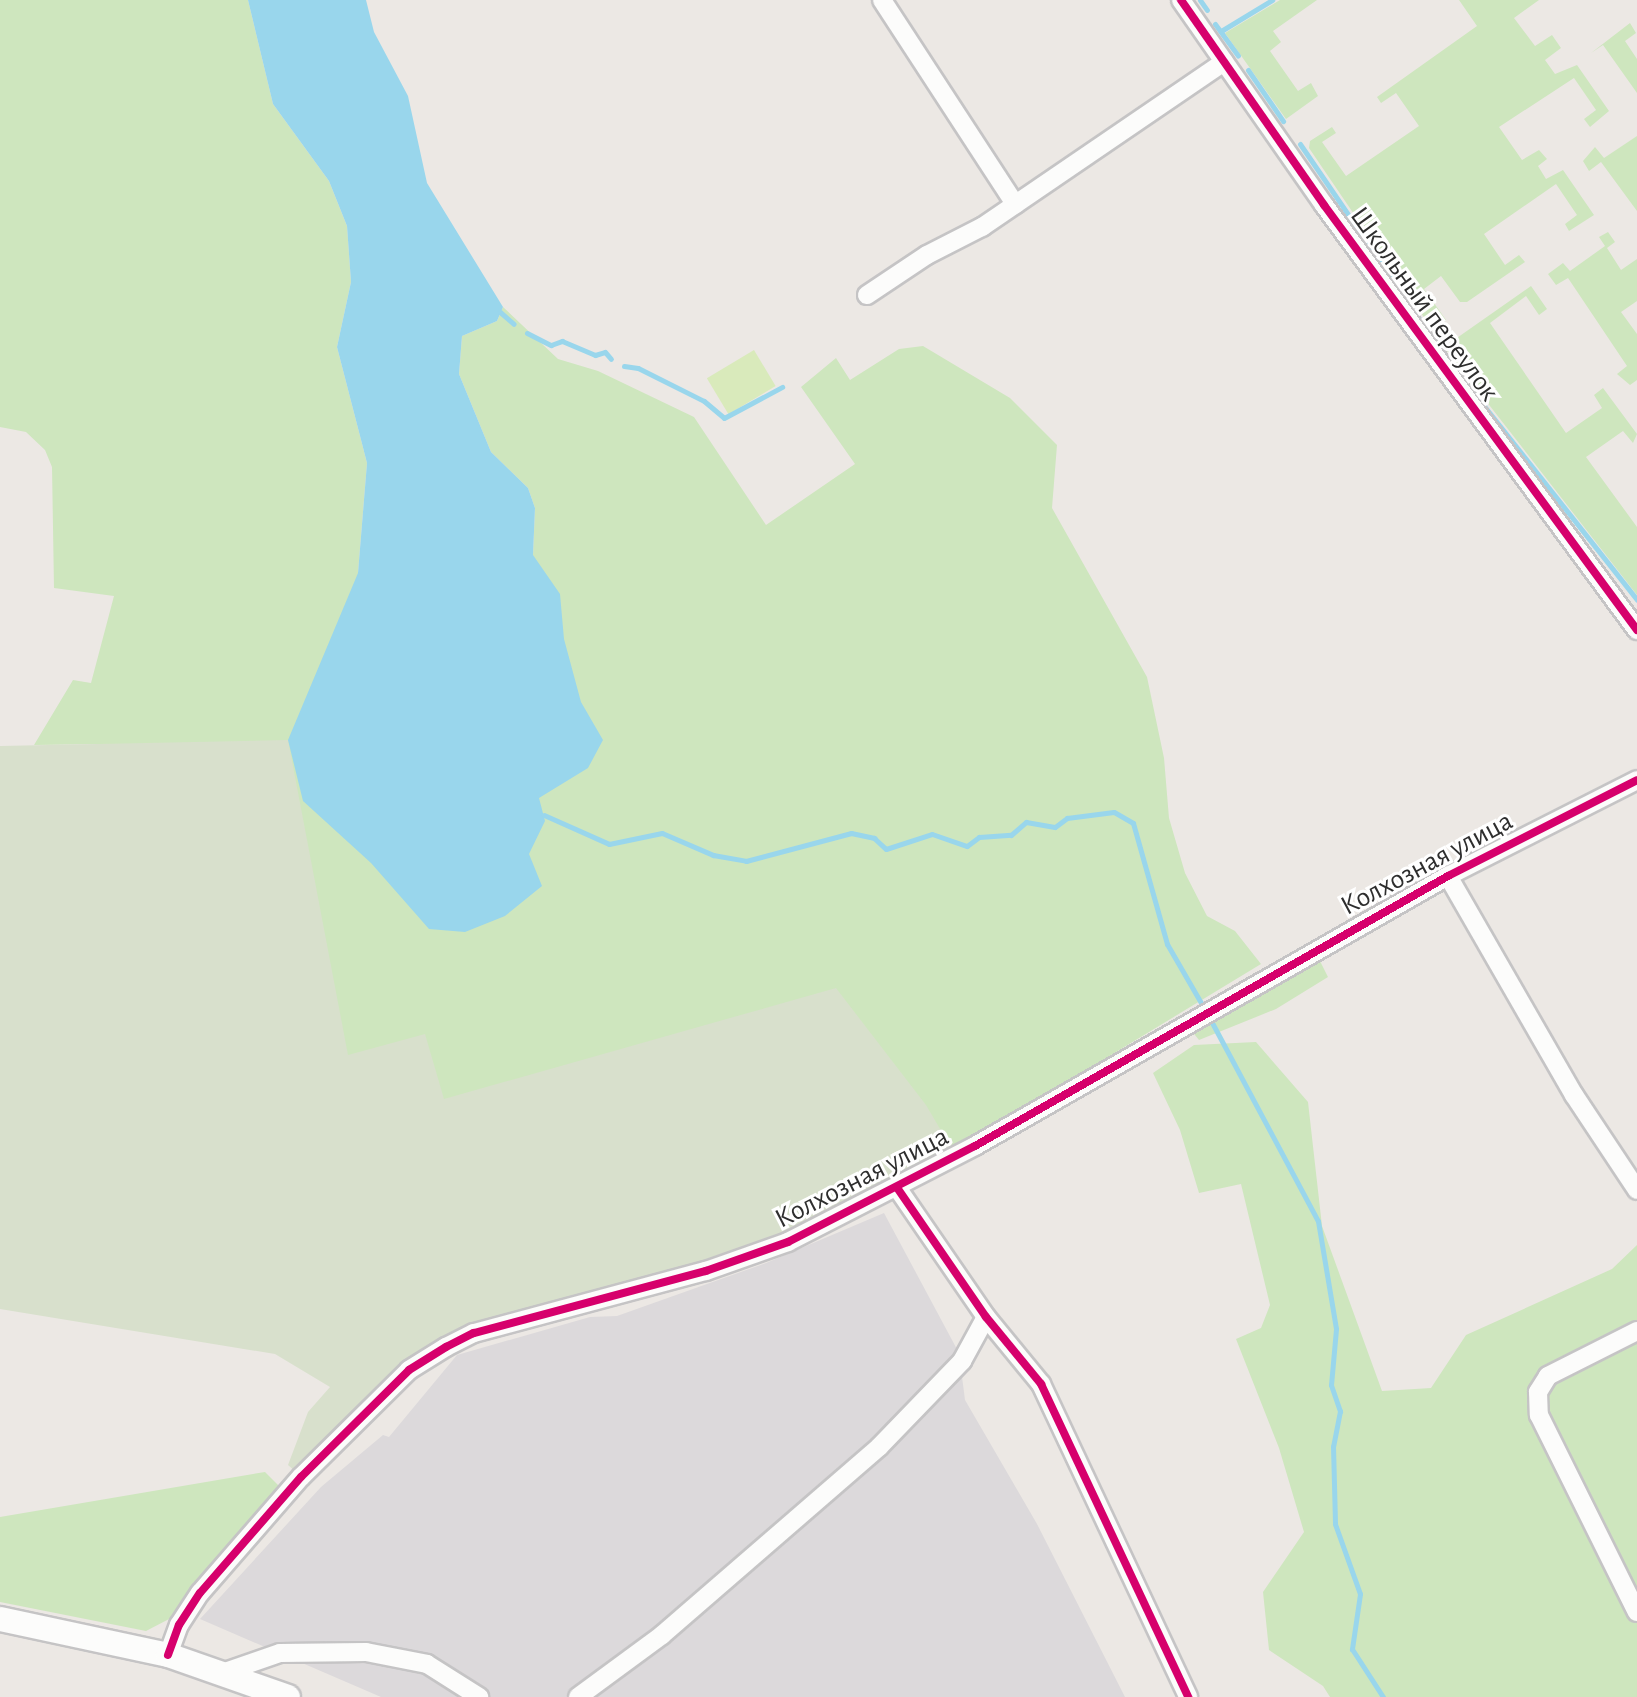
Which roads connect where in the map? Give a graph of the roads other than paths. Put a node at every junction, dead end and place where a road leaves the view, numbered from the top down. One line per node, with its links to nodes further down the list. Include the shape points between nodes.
1 (882, 0): 4 (street)
2 (1181, 0): 3 (street, Школьный переулок)
3 (1224, 62): 4 (street); 6 (street, Школьный переулок)
4 (1015, 204): 5 (street)
5 (867, 295)
6 (1637, 630)
7 (1637, 780): 8 (street, Колхозная улица)
8 (1448, 876): 9 (street, Колхозная улица); 10 (street, via 1574,1095)
9 (898, 1189): 11 (street); 15 (street, Колхозная улица, via 788,1242 706,1271 474,1333 409,1370 301,1477 200,1593)
10 (1637, 1190)
11 (986, 1317): 19 (street, via 962,1361 879,1447 662,1635); 20 (street, via 1041,1384)
12 (1637, 1331): 13 (street, via 1548,1376 1538,1392 1539,1415)
13 (1637, 1612)
14 (0, 1619): 15 (main road)
15 (168, 1655): 16 (main road)
16 (225, 1672): 17 (main road); 18 (street, via 280,1653 366,1652 427,1664)
17 (288, 1697)
18 (479, 1697)
19 (578, 1697)
20 (1188, 1697)

